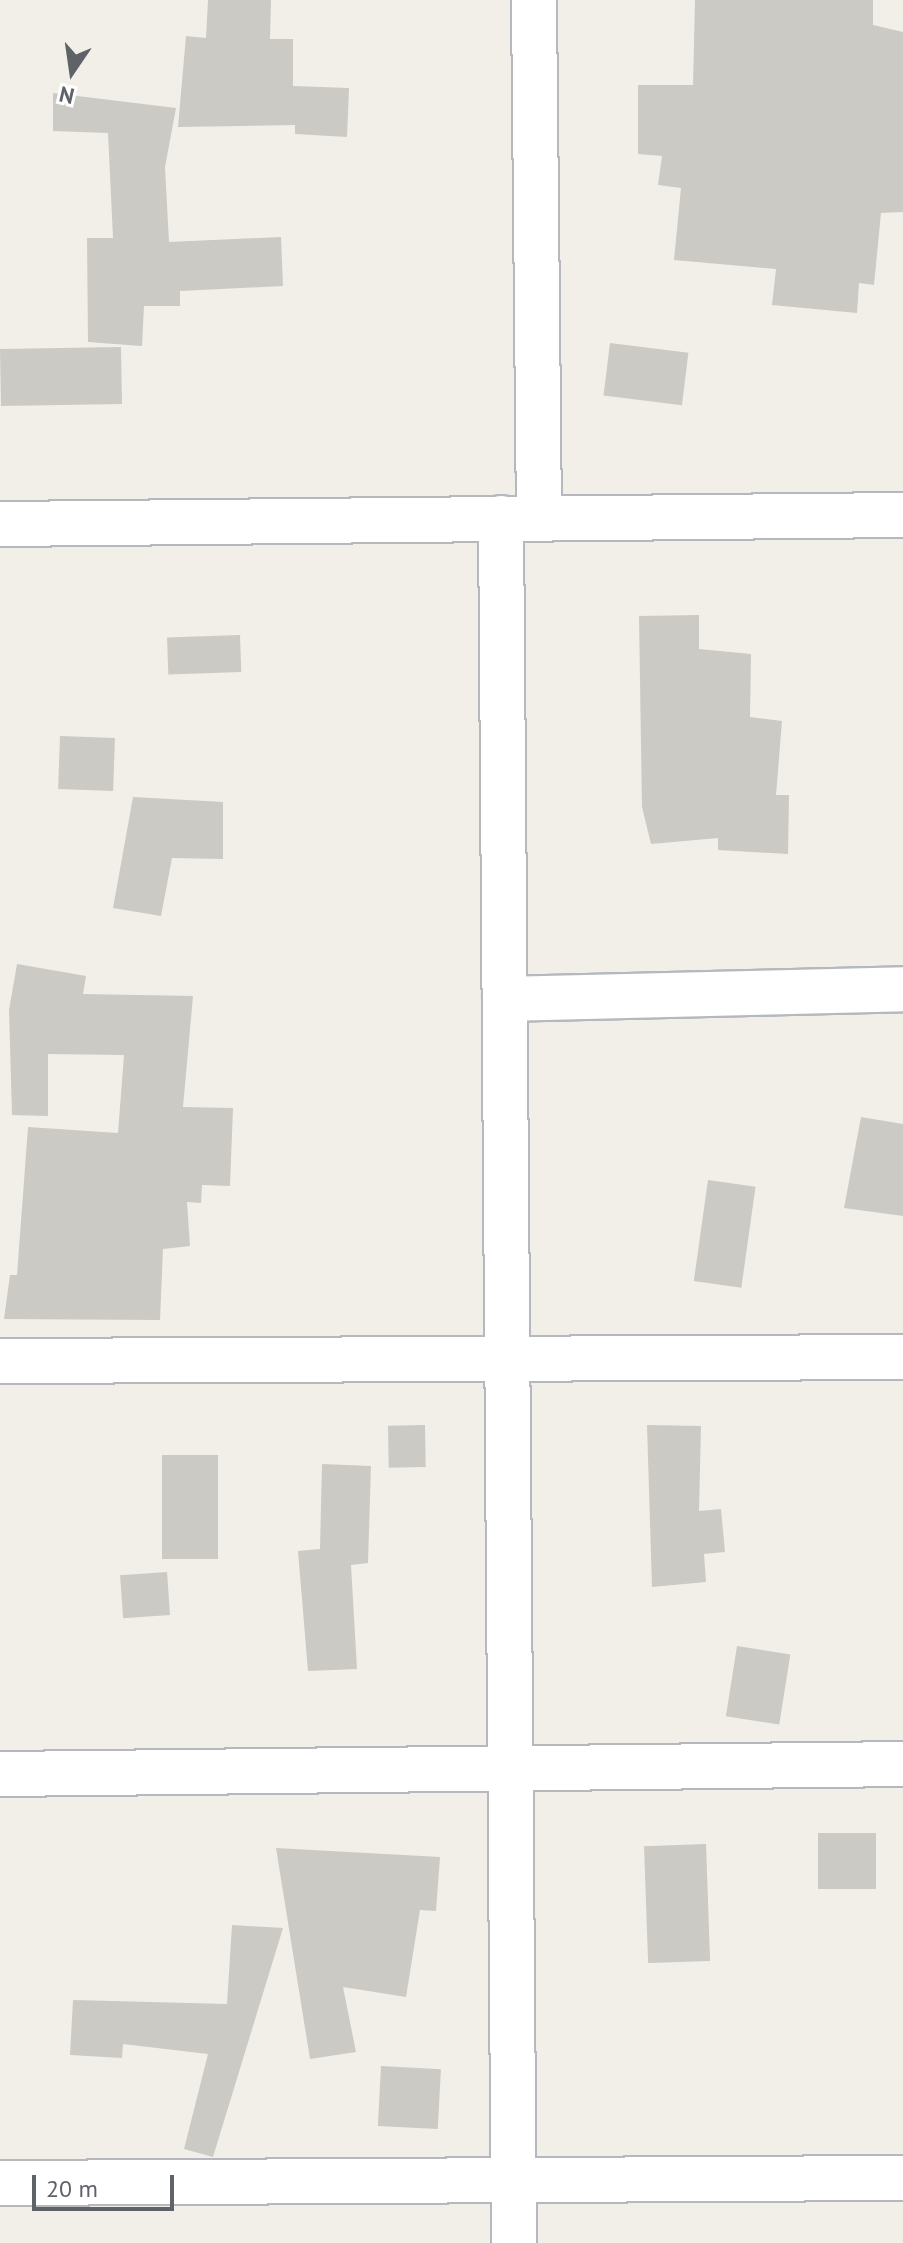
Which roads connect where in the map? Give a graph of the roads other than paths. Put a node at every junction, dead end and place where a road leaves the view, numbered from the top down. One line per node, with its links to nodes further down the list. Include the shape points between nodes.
1 (534, 0): 3 (street)
2 (903, 515): 3 (street)
3 (520, 518): 4 (street); 6 (street)
4 (0, 524)
5 (903, 989): 6 (street)
6 (505, 999): 8 (street)
7 (903, 1357): 8 (street)
8 (508, 1359): 9 (street); 11 (street)
9 (0, 1361)
10 (903, 1764): 11 (street)
11 (511, 1770): 12 (street); 13 (street)
12 (0, 1774)
13 (514, 2176): 14 (street); 15 (street); 16 (street)
14 (903, 2178)
15 (0, 2183)
16 (514, 2243)

